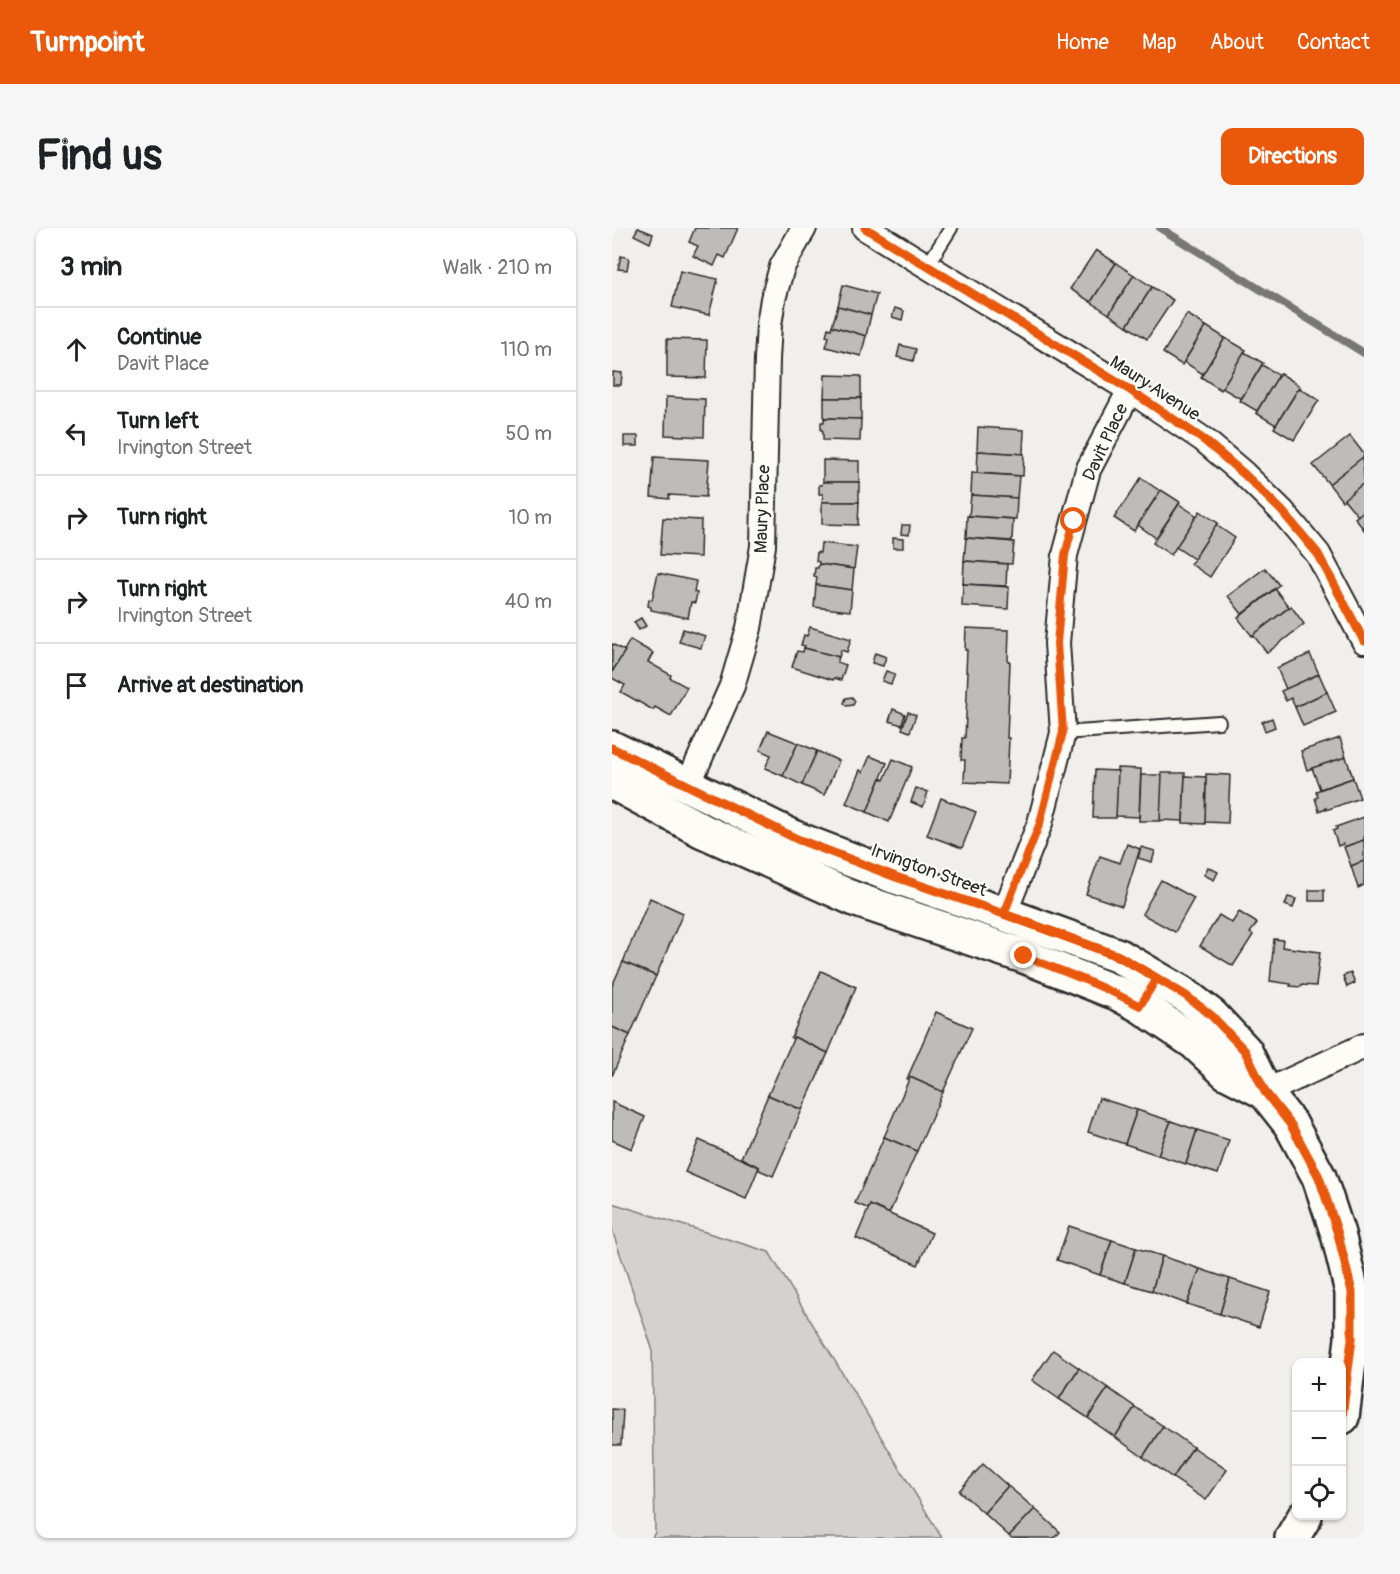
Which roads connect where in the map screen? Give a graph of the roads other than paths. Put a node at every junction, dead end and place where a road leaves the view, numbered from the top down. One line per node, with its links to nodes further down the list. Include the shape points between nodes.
1 (804, 228): 11 (street, Maury Place, via 782,267 772,308 767,359 763,546 750,628 732,686)
2 (865, 228): 4 (street, Maury Avenue)
3 (951, 228): 4 (lane)
4 (927, 266): 5 (street, Maury Avenue)
5 (1130, 390): 6 (street, Maury Avenue, via 1204,440 1282,511 1318,554); 8 (street, Davit Place, via 1088,470 1065,555 1057,643)
6 (1364, 641)
7 (1219, 722): 8 (lane)
8 (1063, 732): 13 (street, Davit Place, via 1040,823)
9 (612, 748): 11 (street, Irvington Street)
10 (612, 782): 12 (street, Irvington Street, via 704,831)
11 (688, 784): 12 (street, Irvington Street)
12 (791, 853): 13 (street, Irvington Street, via 896,877); 14 (street, Irvington Street, via 857,900 1024,956 1117,993)
13 (1004, 914): 14 (street, Irvington Street, via 1119,957)
14 (1149, 992): 16 (street, Irvington Street, via 1185,995 1212,1016 1245,1051)
15 (1364, 1046): 16 (street)
16 (1265, 1092): 17 (street, Irvington Street, via 1291,1125 1319,1176 1341,1245 1352,1292 1352,1339)
17 (1342, 1412)
18 (1302, 1520): 19 (street)
19 (1292, 1538)

